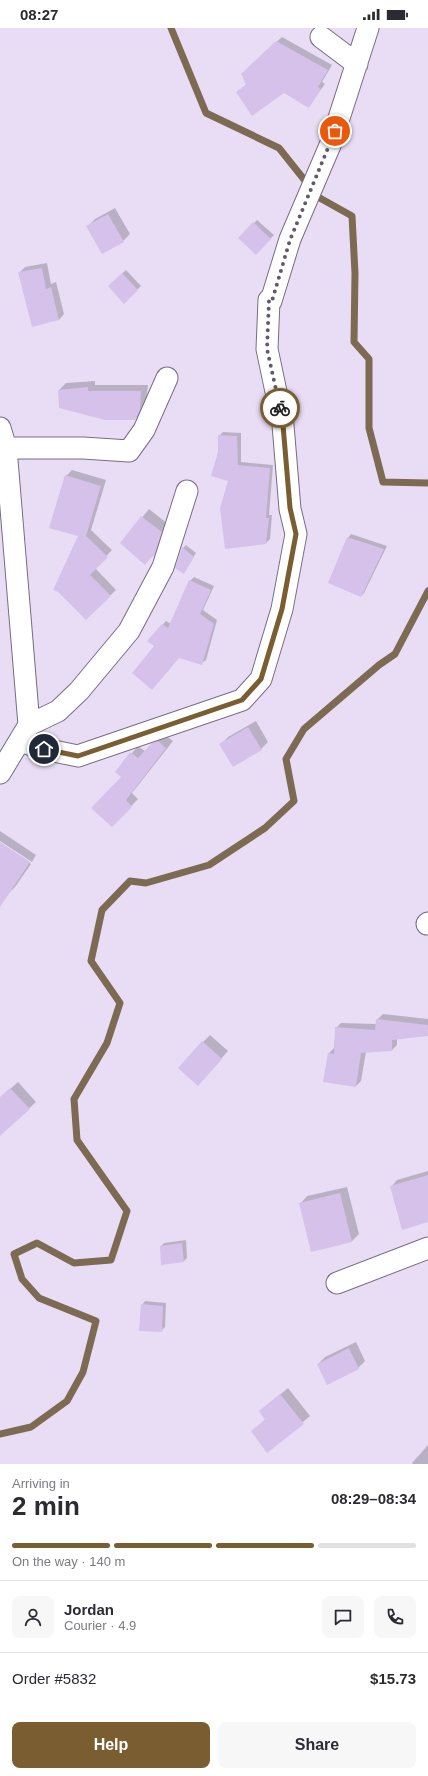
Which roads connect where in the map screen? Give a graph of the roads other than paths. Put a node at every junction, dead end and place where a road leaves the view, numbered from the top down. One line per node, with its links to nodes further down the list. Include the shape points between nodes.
1 (368, 28): 3 (street)
2 (321, 37): 3 (street)
3 (357, 64): 8 (street, via 331,143 290,240 272,301 269,300 267,349 283,425 290,508 296,534 282,609 261,679 242,700 78,756 44,749)
4 (167, 378): 6 (street, via 144,430 129,450)
5 (0, 428): 6 (street)
6 (6, 448): 8 (street)
7 (187, 491): 8 (street, via 163,567 129,630 79,691 58,711)
8 (25, 733): 9 (street)
9 (0, 773)
10 (428, 1248): 11 (street)
11 (337, 1283)

